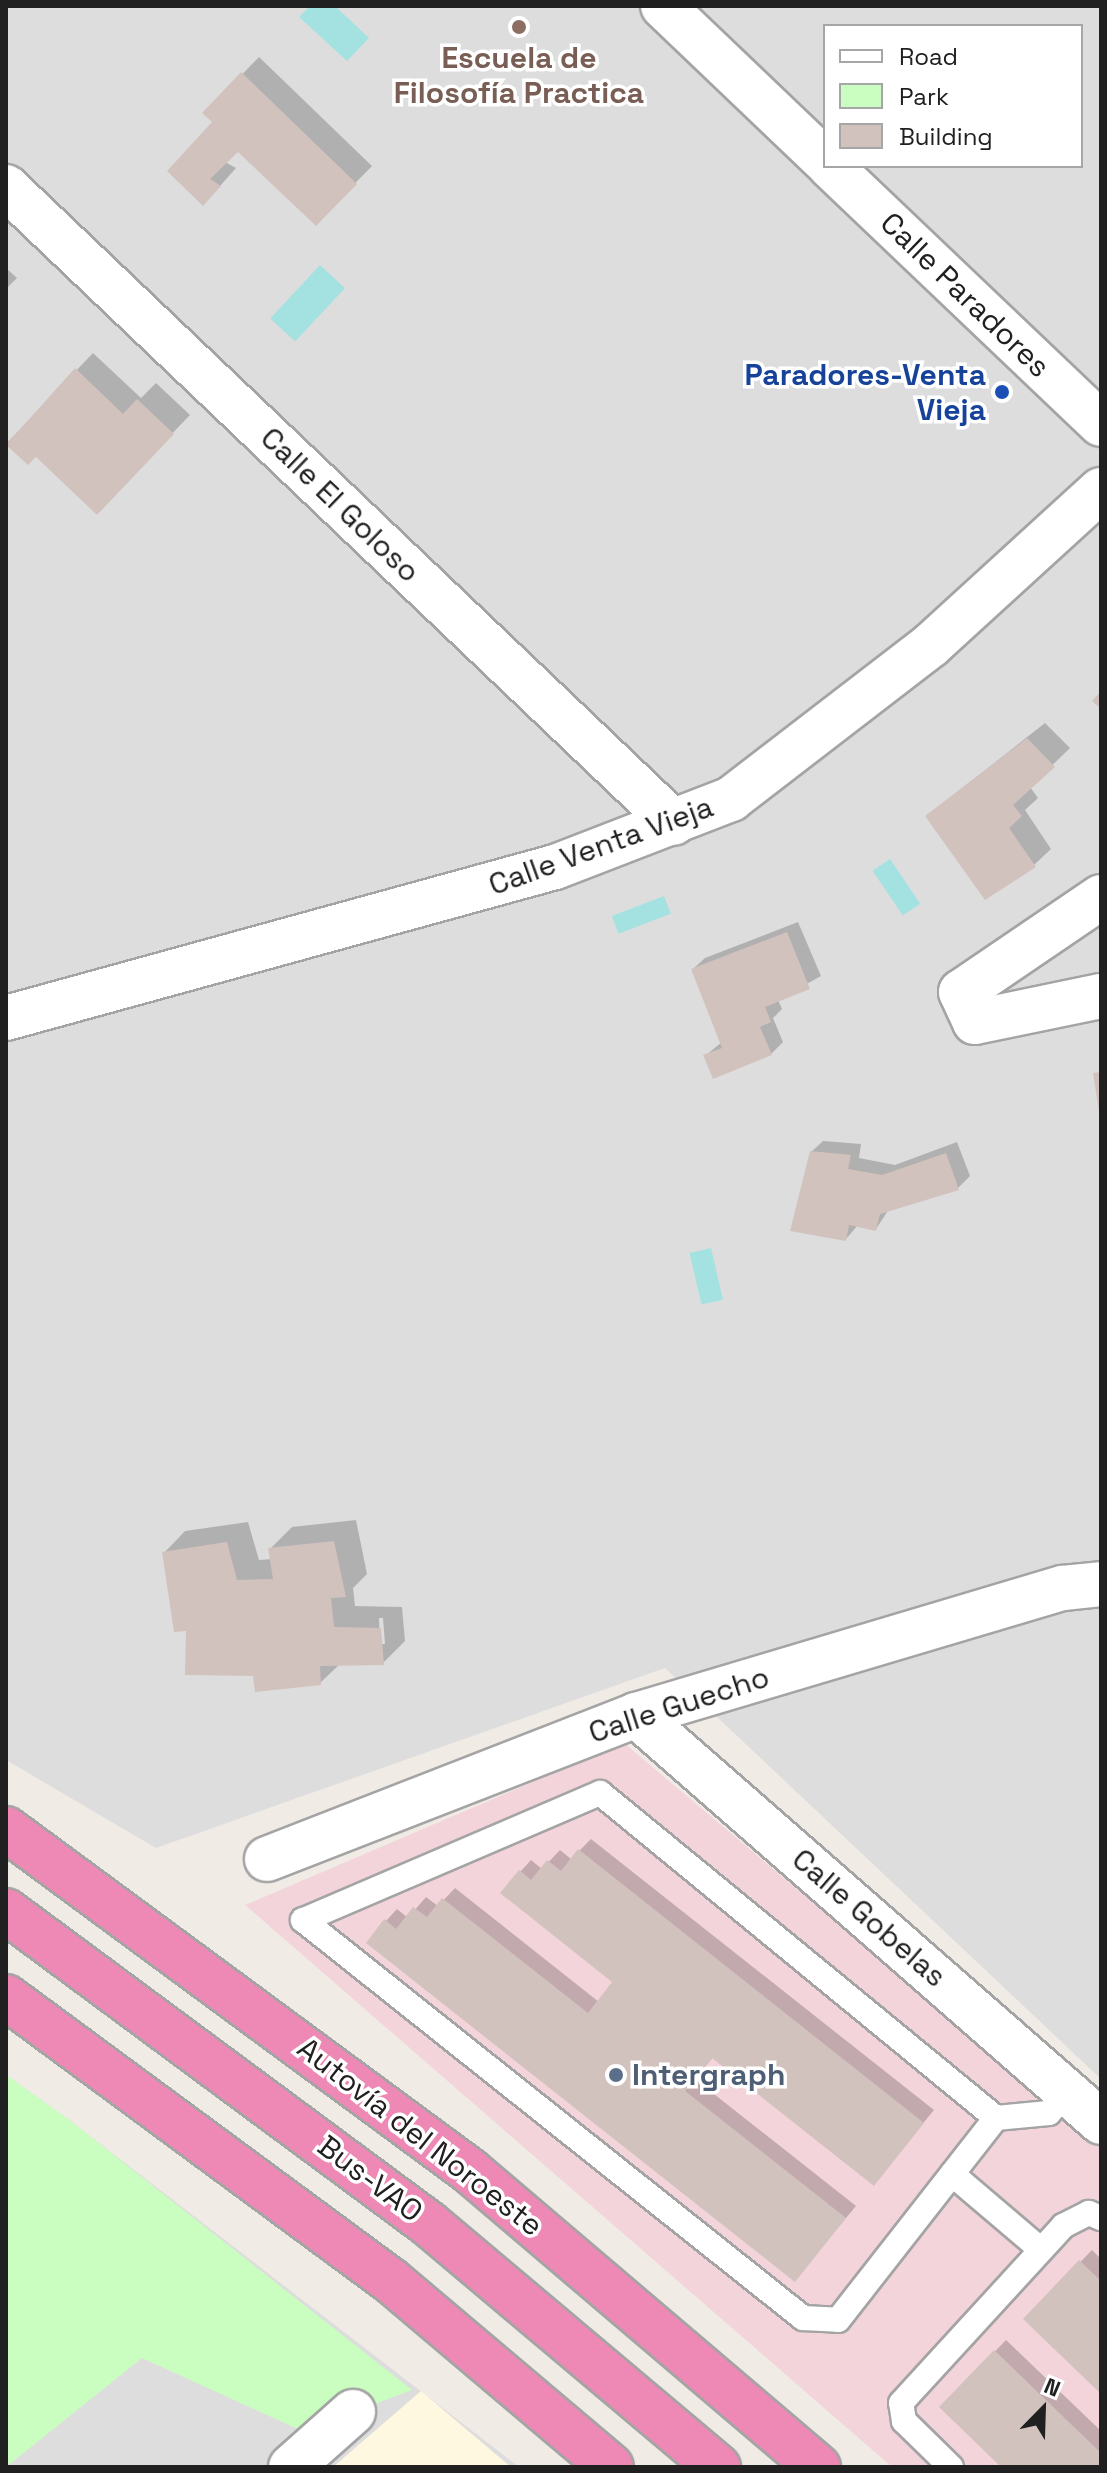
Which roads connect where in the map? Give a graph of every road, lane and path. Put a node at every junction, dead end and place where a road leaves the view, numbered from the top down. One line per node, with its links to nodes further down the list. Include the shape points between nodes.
1 (663, 6): 2 (street)
2 (823, 159)
3 (832, 168): 5 (street, Calle Paradores)
4 (6, 187): 7 (street, Calle El Goloso)
5 (1101, 424)
6 (1101, 490): 7 (street, Calle Venta Vieja, via 931,645 795,753 731,799)
7 (674, 823): 10 (street, Calle Venta Vieja, via 555,867 314,939)
8 (1101, 897): 9 (street, via 961,992 975,1022)
9 (1101, 996)
10 (6, 1018)
11 (1101, 1584): 12 (street, Calle Guecho, via 1063,1588)
12 (636, 1715): 14 (street, Calle Guecho); 17 (street, Calle Gobelas)
13 (6, 1829): 27 (highway, Autovía del Noroeste, via 470,2171)
14 (267, 1859)
15 (6, 1911): 26 (highway, Bus-VAO, via 429,2224)
16 (6, 1997): 25 (highway, via 390,2280)
17 (1067, 2092): 18 (lane, via 1049,2113); 19 (street, Calle Gobelas)
18 (996, 2118): 20 (lane); 20 (lane, via 600,1793 303,1920 803,2318 838,2320)
19 (1101, 2122)
20 (952, 2174): 22 (lane)
21 (1101, 2218): 22 (lane, via 1073,2217)
22 (1039, 2248): 28 (lane, via 901,2403 904,2421)
23 (353, 2412): 24 (street)
24 (291, 2467)
25 (611, 2467)
26 (718, 2467)
27 (818, 2467)
28 (951, 2467)

